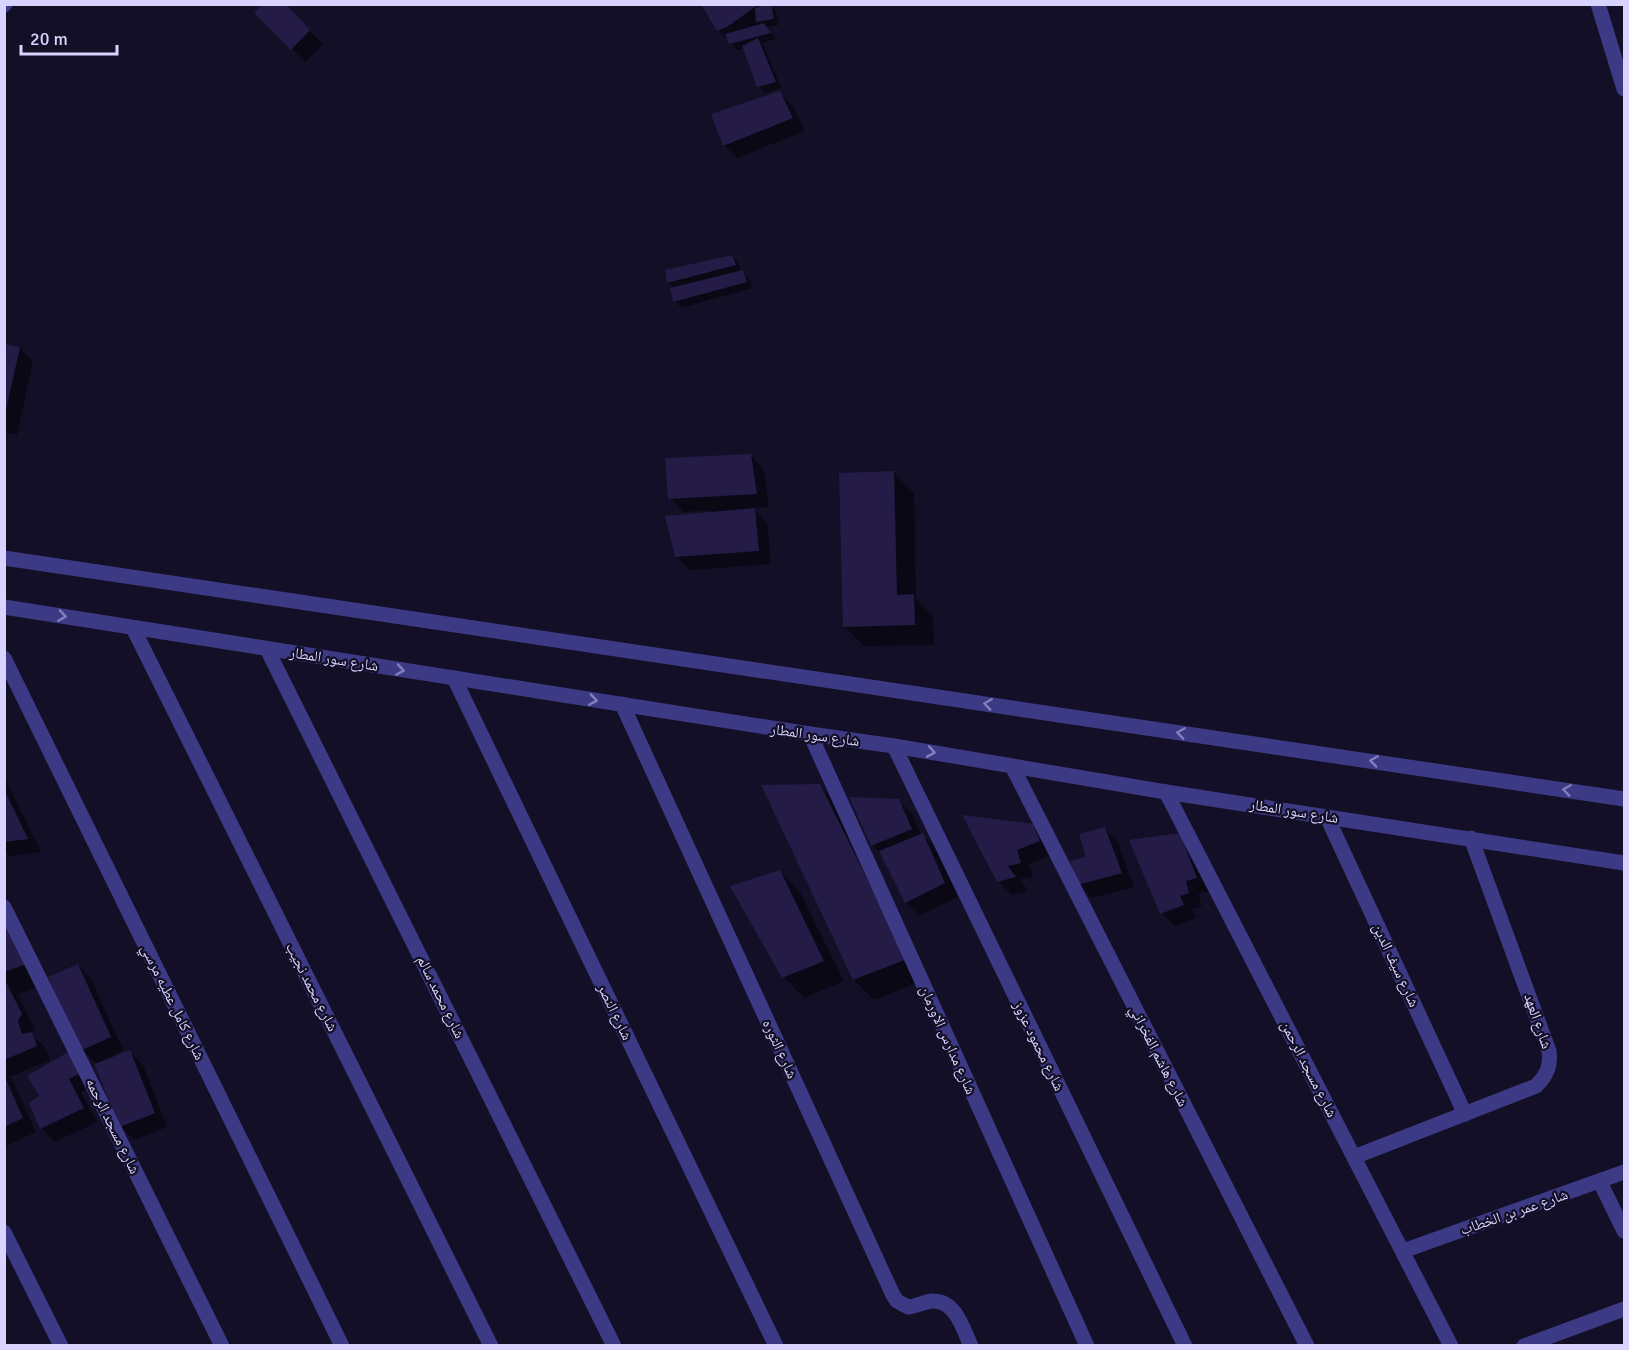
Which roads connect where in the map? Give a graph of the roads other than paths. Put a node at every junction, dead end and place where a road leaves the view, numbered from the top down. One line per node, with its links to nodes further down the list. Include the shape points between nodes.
1 (1598, 4): 2 (street)
2 (1624, 88)
3 (4, 558): 14 (street, one-way to 3)
4 (4, 607): 5 (street, شارع سور المطار, one-way to 5)
5 (134, 628): 6 (street, شارع سور المطار); 30 (street, شارع محمد نجيب)
6 (267, 649): 8 (street, شارع سور المطار, one-way to 8); 31 (street, شارع محمد سالم)
7 (4, 658): 29 (street, شارع كامل عطيه مرسي)
8 (454, 678): 9 (street, شارع سور المطار, one-way to 9); 32 (street, شارع النصر)
9 (621, 705): 10 (street, شارع سور المطار); 33 (street, شارع الثوره, via 893,1295 908,1307 930,1301 947,1304 954,1310)
10 (810, 734): 11 (street, شارع سور المطار); 34 (street, شارع مدارس الاورمان)
11 (894, 746): 12 (street, شارع سور المطار, one-way to 12); 35 (street, شارع محمود عزوز)
12 (1012, 766): 13 (street, شارع سور المطار); 36 (street, شارع هاشم الفخراني)
13 (1166, 792): 15 (street, شارع سور المطار); 20 (street, شارع مسجد الرحمن)
14 (1624, 799)
15 (1327, 816): 16 (street, شارع سور المطار); 19 (street, شارع سيف الدين)
16 (1471, 838): 17 (street, شارع سور المطار); 19 (street, شارع العهد, via 1550,1061 1548,1071 1536,1086)
17 (1624, 862)
18 (4, 907): 28 (street, شارع مسجد الرحمه)
19 (1465, 1114): 20 (street, شارع العهد)
20 (1354, 1157): 25 (street, شارع مسجد الرحمن)
21 (1624, 1172): 22 (street, شارع عمر بن الخطاب)
22 (1600, 1182): 23 (street); 25 (street, شارع عمر بن الخطاب)
23 (1624, 1231)
24 (4, 1232): 27 (street)
25 (1403, 1251): 37 (street, شارع مسجد الرحمن)
26 (1624, 1309): 38 (street)
27 (60, 1345)
28 (222, 1346)
29 (342, 1346)
30 (491, 1346)
31 (614, 1346)
32 (776, 1346)
33 (971, 1346)
34 (1087, 1346)
35 (1185, 1346)
36 (1307, 1346)
37 (1451, 1346)
38 (1524, 1346)

